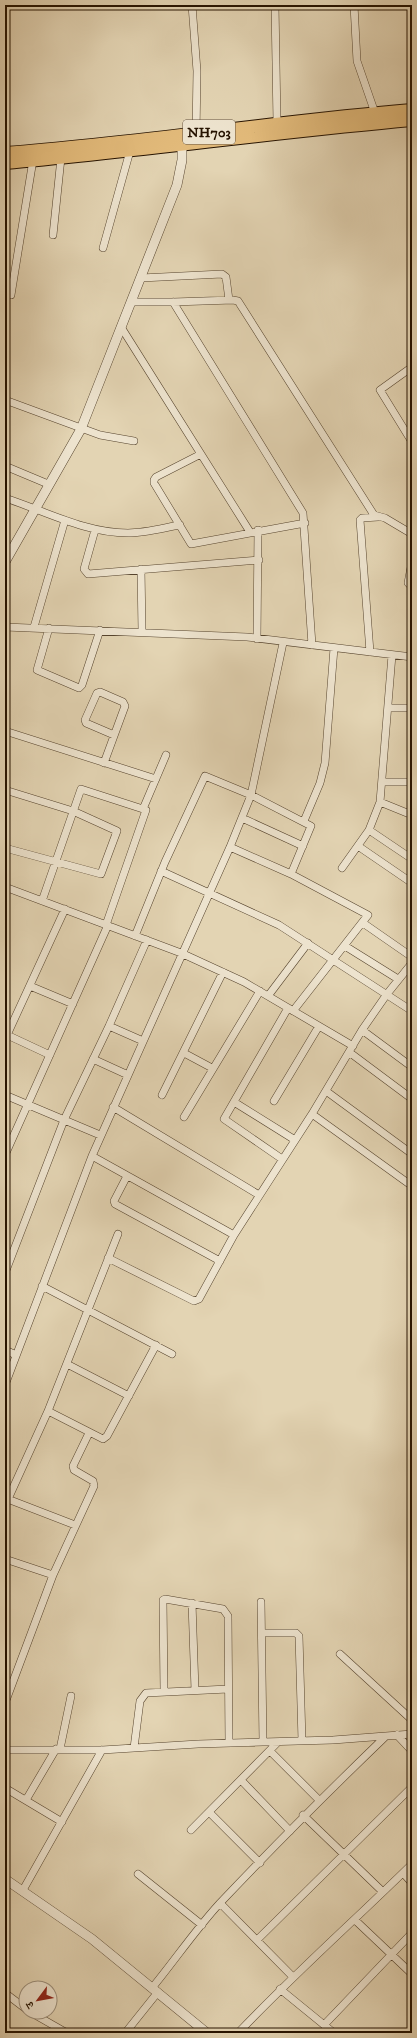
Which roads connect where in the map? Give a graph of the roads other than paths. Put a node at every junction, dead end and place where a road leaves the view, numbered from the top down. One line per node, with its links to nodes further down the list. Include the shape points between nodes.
1 (192, 5): 8 (street, via 197,71)
2 (275, 5): 7 (street)
3 (354, 5): 5 (street, via 357,61)
4 (412, 110): 5 (highway, NH703)
5 (374, 113): 7 (highway, NH703)
6 (412, 120): 9 (highway, NH703)
7 (277, 122): 8 (highway, NH703)
8 (196, 134): 9 (highway, NH703)
9 (182, 140): 10 (highway, NH703); 11 (highway, NH703); 17 (street, via 182,160 177,184)
10 (130, 151): 12 (highway, NH703); 16 (street)
11 (5, 153)
12 (61, 158): 13 (highway, NH703); 15 (street)
13 (33, 160): 14 (highway, NH703); 18 (street)
14 (5, 163)
15 (53, 235)
16 (103, 248)
17 (141, 278): 19 (street, via 222,274 226,277); 20 (street)
18 (11, 295)
19 (229, 300): 21 (street); 33 (street, via 238,301 242,306 372,512)
20 (131, 302): 21 (street); 22 (street)
21 (173, 302): 35 (street, via 302,508)
22 (121, 327): 25 (street); 28 (street)
23 (412, 367): 27 (street, via 380,390)
24 (5, 400): 25 (street)
25 (81, 429): 26 (street); 30 (street)
26 (134, 441)
27 (412, 442)
28 (201, 454): 36 (street, via 154,480); 39 (street)
29 (5, 466): 30 (street)
30 (48, 484): 32 (street)
31 (5, 498): 32 (street)
32 (35, 508): 34 (street); 41 (street)
33 (378, 517): 40 (street); 56 (street, via 360,520)
34 (66, 520): 37 (street); 48 (street)
35 (305, 523): 38 (street); 54 (street)
36 (180, 525): 37 (street, via 139,533); 39 (street, via 189,541 194,544)
37 (95, 530): 45 (street, via 84,569 86,573)
38 (258, 530): 39 (street); 42 (street)
39 (250, 532)
40 (412, 534)
41 (8, 552): 43 (street)
42 (259, 560): 45 (street); 52 (street)
43 (5, 562)
44 (412, 562): 46 (street, via 408,583)
45 (141, 569): 51 (street)
46 (412, 587)
47 (5, 626): 48 (street)
48 (34, 627): 49 (street)
49 (49, 628): 50 (street); 50 (street, via 37,670 79,688)
50 (100, 630): 51 (street)
51 (142, 631): 52 (street)
52 (257, 638): 53 (street)
53 (284, 643): 54 (street); 69 (street)
54 (312, 645): 55 (street)
55 (334, 648): 56 (street); 75 (street, via 325,763 320,783)
56 (370, 652): 57 (street)
57 (392, 655): 58 (street); 59 (street)
58 (412, 657)
59 (388, 708): 60 (street); 66 (street)
60 (412, 708)
61 (5, 731): 64 (street)
62 (114, 734): 62 (street, via 125,704 100,692 97,693 86,723); 64 (street)
63 (166, 755): 65 (street)
64 (104, 763): 65 (street)
65 (156, 779): 71 (street)
66 (383, 782): 67 (street); 70 (street)
67 (412, 782)
68 (5, 790): 72 (street)
69 (251, 795): 74 (street); 75 (street); 84 (street, via 205,776)
70 (380, 802): 73 (street); 76 (street)
71 (143, 809): 72 (street, via 81,789); 92 (street, via 146,810)
72 (74, 811): 82 (street); 82 (street, via 117,831 102,874)
73 (412, 815)
74 (242, 818): 77 (street); 79 (street)
75 (304, 821): 77 (street, via 311,828)
76 (369, 830): 78 (street); 81 (street)
77 (303, 846): 85 (street)
78 (358, 846): 83 (street); 86 (street)
79 (230, 847): 85 (street); 88 (street)
80 (5, 848): 82 (street)
81 (412, 859)
82 (56, 862): 89 (street)
83 (342, 868)
84 (161, 871): 88 (street); 93 (street)
85 (291, 874): 91 (street, via 366,913 367,917)
86 (412, 882)
87 (5, 887): 89 (street)
88 (209, 891): 95 (street, via 279,925); 97 (street)
89 (42, 900): 90 (street)
90 (65, 909): 92 (street); 103 (street)
91 (363, 923): 96 (street); 98 (street)
92 (107, 925): 93 (street); 108 (street)
93 (135, 936): 94 (street)
94 (147, 940): 97 (street); 111 (street)
95 (308, 943): 99 (street); 106 (street)
96 (345, 946): 99 (street); 102 (street)
97 (181, 953): 101 (street); 115 (street)
98 (412, 957)
99 (335, 960): 105 (street); 110 (street)
100 (412, 963): 102 (street)
101 (223, 972): 104 (street); 117 (street)
102 (398, 979): 105 (street)
103 (30, 986): 108 (street); 114 (street)
104 (260, 991): 106 (street); 121 (street)
105 (387, 994): 109 (street); 113 (street)
106 (268, 996): 110 (street)
107 (412, 1002): 109 (street)
108 (73, 1004): 118 (street)
109 (409, 1009)
110 (291, 1010): 112 (street); 128 (street)
111 (109, 1026): 115 (street); 119 (street)
112 (319, 1026): 116 (street); 127 (street)
113 (362, 1030): 116 (street); 120 (street)
114 (6, 1034): 118 (street)
115 (143, 1041): 122 (street)
116 (351, 1049): 123 (street); 126 (street)
117 (184, 1053): 121 (street); 125 (street)
118 (50, 1055): 129 (street)
119 (93, 1059): 122 (street); 133 (street)
120 (412, 1066)
121 (212, 1068): 132 (street)
122 (128, 1075): 130 (street)
123 (326, 1091): 131 (street); 137 (street)
124 (5, 1095): 129 (street)
125 (162, 1095)
126 (412, 1099)
127 (274, 1101)
128 (234, 1102): 135 (street); 139 (street, via 224,1116 225,1121)
129 (28, 1106): 133 (street); 136 (street)
130 (113, 1107): 134 (street); 142 (street)
131 (312, 1114): 135 (street); 141 (street)
132 (184, 1118)
133 (64, 1120): 134 (street); 147 (street)
134 (100, 1135): 138 (street)
135 (295, 1140): 139 (street)
136 (5, 1154)
137 (412, 1154)
138 (92, 1156): 140 (street); 148 (street)
139 (282, 1159): 142 (street)
140 (127, 1176): 144 (street); 146 (street, via 114,1201 115,1204)
141 (412, 1186)
142 (259, 1195): 144 (street)
143 (118, 1234): 145 (street)
144 (234, 1235): 146 (street)
145 (108, 1258): 146 (street, via 194,1301 199,1299); 149 (street)
146 (220, 1261)
147 (5, 1273)
148 (42, 1286): 149 (street); 153 (street)
149 (88, 1309): 150 (street); 154 (street)
150 (156, 1345): 152 (street); 156 (street)
151 (5, 1350): 153 (street)
152 (172, 1354)
153 (16, 1355): 155 (street)
154 (67, 1364): 156 (street); 157 (street)
155 (5, 1384)
156 (129, 1396): 158 (street, via 106,1438 101,1439)
157 (48, 1411): 158 (street); 159 (street)
158 (89, 1433): 160 (street, via 73,1466 74,1470 93,1481 94,1486)
159 (6, 1499): 160 (street)
160 (75, 1525): 162 (street)
161 (5, 1559): 162 (street)
162 (52, 1575): 171 (street)
163 (261, 1602): 165 (street)
164 (192, 1603): 167 (street, via 217,1607 226,1612); 168 (street); 169 (street, via 165,1599 162,1602)
165 (262, 1633): 176 (street, via 296,1632 299,1636); 177 (street)
166 (340, 1654): 172 (street)
167 (228, 1689): 168 (street); 179 (street)
168 (194, 1690): 169 (street)
169 (164, 1691): 180 (street, via 143,1696)
170 (71, 1696): 181 (street)
171 (5, 1703)
172 (411, 1717)
173 (412, 1734): 174 (street)
174 (397, 1735): 175 (street); 185 (street)
175 (385, 1737): 176 (street); 190 (street)
176 (302, 1741): 178 (street)
177 (263, 1742): 178 (street); 179 (street)
178 (278, 1742): 184 (street)
179 (229, 1743): 180 (street)
180 (134, 1748): 183 (street)
181 (58, 1749): 182 (street); 183 (street); 189 (street)
182 (5, 1750)
183 (102, 1750): 193 (street)
184 (270, 1751): 186 (street); 190 (street)
185 (412, 1751)
186 (241, 1780): 191 (street); 195 (street)
187 (412, 1787): 196 (street)
188 (5, 1788): 189 (street)
189 (26, 1800): 193 (street)
190 (319, 1800): 192 (street)
191 (209, 1812): 194 (street); 197 (street)
192 (303, 1815): 195 (street); 196 (street)
193 (62, 1822): 203 (street)
194 (191, 1830)
195 (290, 1831): 197 (street)
196 (344, 1854): 204 (street); 209 (street)
197 (260, 1863): 205 (street)
198 (412, 1864): 200 (street)
199 (138, 1874): 207 (street)
200 (403, 1874): 202 (street); 204 (street)
201 (5, 1879): 203 (street)
202 (412, 1883)
203 (23, 1890): 214 (street, via 92,1939)
204 (383, 1892): 206 (street)
205 (220, 1904): 207 (street); 209 (street)
206 (355, 1920): 210 (street); 212 (street)
207 (202, 1925): 214 (street)
208 (412, 1933): 210 (street)
209 (257, 1940): 212 (street)
210 (390, 1954): 211 (street); 218 (street)
211 (412, 1974)
212 (292, 1977): 213 (street)
213 (280, 1989): 218 (street); 222 (street)
214 (155, 1990): 219 (street); 221 (street)
215 (5, 1993): 216 (street)
216 (18, 2003)
217 (44, 2020): 220 (street)
218 (324, 2025): 223 (street)
219 (126, 2032)
220 (67, 2033)
221 (207, 2033)
222 (238, 2033)
223 (334, 2033)

